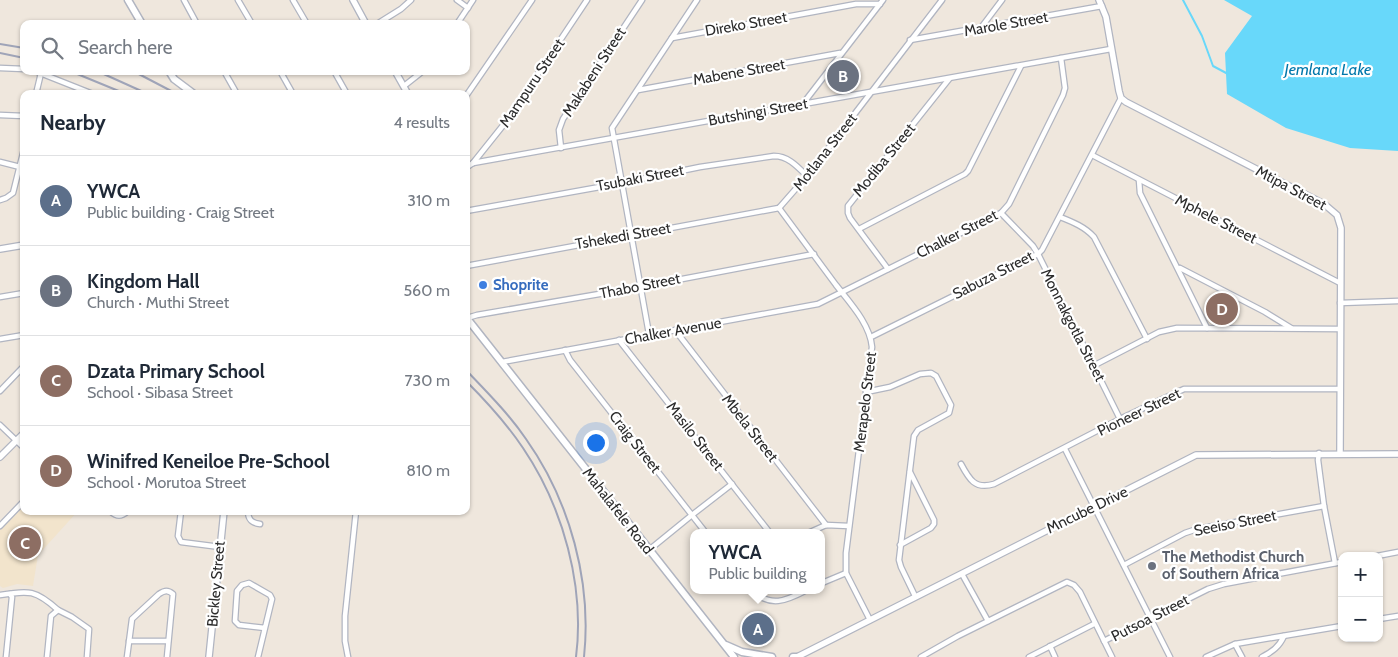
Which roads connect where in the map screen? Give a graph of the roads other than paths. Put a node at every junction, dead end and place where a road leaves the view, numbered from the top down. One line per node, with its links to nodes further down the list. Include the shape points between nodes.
1 (128, 0): 18 (main road)
2 (184, 0): 19 (street)
3 (238, 0): 20 (street)
4 (293, 0): 21 (street)
5 (353, 0): 22 (street)
6 (410, 0): 23 (street)
7 (457, 0): 17 (street)
8 (473, 0): 17 (street)
9 (532, 0): 51 (street)
10 (587, 0): 62 (street, Mampuru Street, via 506,124)
11 (642, 0): 59 (street, Makabeni Street, via 564,119 559,130)
12 (697, 0): 26 (street)
13 (942, 0): 27 (street, Motlana Street)
14 (1002, 0): 25 (street)
15 (881, 2): 26 (street, Direko Street); 29 (street)
16 (1100, 3): 25 (street, Marole Street); 28 (street)
17 (468, 8): 24 (street)
18 (140, 20)
19 (195, 20)
20 (250, 20)
21 (305, 20)
22 (364, 20)
23 (383, 20)
24 (460, 20)
25 (980, 29): 27 (street, Marole Street)
26 (672, 38): 52 (street)
27 (910, 40): 53 (street, Motlana Street)
28 (1111, 50): 30 (street, Butshingi Street); 54 (street)
29 (840, 53): 52 (street, Mabene Street); 55 (street)
30 (1061, 58): 31 (street, Butshingi Street); 72 (street, Chalker Street, via 1063,95 1009,204)
31 (1021, 66): 42 (street, Butshingi Street); 74 (street, via 968,171)
32 (0, 68): 33 (street)
33 (20, 69)
34 (41, 75): 44 (street)
35 (46, 75): 45 (street)
36 (172, 75): 46 (main road)
37 (226, 75): 47 (street)
38 (282, 75): 48 (street)
39 (336, 75): 49 (street)
40 (397, 75): 43 (street)
41 (418, 75): 43 (street)
42 (949, 79): 53 (street, Butshingi Street); 74 (street, Modiba Street, via 851,202 848,213)
43 (404, 86): 50 (street)
44 (37, 90)
45 (83, 90)
46 (189, 90)
47 (235, 90)
48 (291, 90)
49 (345, 90)
50 (406, 90)
51 (470, 90)
52 (638, 90): 58 (street, via 612,126)
53 (871, 92): 55 (street, Butshingi Street); 66 (street, Motlana Street)
54 (1121, 98): 60 (street, Sabuza Street); 83 (street, Mtipa Street, via 1332,210 1341,228)
55 (802, 104): 58 (street, Butshingi Street)
56 (0, 115): 57 (street)
57 (20, 116)
58 (614, 138): 59 (street, Butshingi Street); 68 (street)
59 (562, 148): 62 (street, Butshingi Street)
60 (1092, 155): 67 (street, Mphele Street); 73 (street, Sabuza Street)
61 (0, 162): 64 (street)
62 (473, 163): 63 (street, Butshingi Street)
63 (470, 165)
64 (20, 167)
65 (20, 173): 69 (street, via 13,193)
66 (807, 176): 68 (street, Tsubaki Street, via 787,159 774,156); 70 (street, Motlana Street)
67 (1139, 180): 81 (street, via 1140,193); 83 (street, Mphele Street)
68 (622, 183): 71 (street, Tsubaki Street); 75 (street)
69 (0, 200)
70 (779, 208): 75 (street, Tshekedi Street); 78 (street, Merapelo Street)
71 (470, 210)
72 (1001, 212): 79 (street, Monnakgotla Street); 82 (street, Chalker Street)
73 (1060, 217): 79 (street, Sabuza Street); 100 (street, via 1088,230 1094,237)
74 (859, 229): 82 (street, Modiba Street)
75 (631, 235): 80 (street, Tshekedi Street); 84 (street)
76 (20, 246): 77 (street)
77 (0, 249)
78 (814, 254): 84 (street, Thabo Street); 85 (street, Merapelo Street)
79 (1038, 254): 98 (street, Sabuza Street); 104 (street, Monnakgotla Street)
80 (470, 265)
81 (1178, 267): 92 (street); 93 (street)
82 (888, 269): 85 (street, Chalker Street)
83 (1340, 283): 89 (street, Mtipa Street)
84 (640, 287): 90 (street, Thabo Street); 96 (street)
85 (842, 293): 95 (street, Chalker Avenue, via 809,306); 98 (street, Merapelo Street)
86 (20, 294): 87 (street)
87 (0, 297)
88 (1398, 301): 89 (street)
89 (1340, 302): 94 (street, Mtipa Street)
90 (470, 317)
91 (470, 322): 103 (main road, Mahalafele Road)
92 (1207, 328): 93 (street); 100 (street, via 1169,329)
93 (1291, 328): 94 (street)
94 (1340, 329): 106 (street, Mtipa Street)
95 (675, 330): 96 (street, Chalker Avenue); 131 (street, Mbela Street)
96 (649, 334): 101 (street, Chalker Avenue)
97 (20, 336): 99 (street)
98 (871, 337): 108 (street, Merapelo Street)
99 (0, 339)
100 (1147, 339): 104 (street)
101 (619, 340): 102 (street, Chalker Avenue); 121 (street, Masilo Street)
102 (565, 350): 103 (street, Chalker Avenue); 129 (street, Craig Street)
103 (502, 362): 139 (main road, Mahalafele Road)
104 (1093, 366): 109 (street, Monnakgotla Street)
105 (20, 370): 107 (street)
106 (1340, 389): 109 (street, Pioneer Street, via 1184,389); 116 (street, Mtipa Street)
107 (0, 390)
108 (866, 392): 120 (street, via 930,372 936,376 950,401 949,413 915,433); 133 (street, Merapelo Street)
109 (1120, 419): 114 (street, Pioneer Street)
110 (0, 425): 112 (street)
111 (20, 436): 112 (street)
112 (16, 440): 113 (street); 118 (street)
113 (20, 444)
114 (1065, 448): 119 (street, Pioneer Street, via 985,487 974,483); 123 (street)
115 (1319, 453): 116 (street, Mncube Drive); 123 (street, Mncube Drive, via 1196,455); 124 (street)
116 (1340, 454): 117 (street, Mncube Drive)
117 (1398, 454)
118 (0, 457)
119 (962, 464)
120 (910, 472): 137 (street); 137 (street, via 934,524)
121 (732, 484): 129 (street); 135 (street, Masilo Street)
122 (20, 506): 132 (street)
123 (1094, 506): 144 (street); 146 (street, Mncube Drive)
124 (1324, 506): 142 (street); 144 (street, Seeiso Street, via 1197,528)
125 (181, 515): 138 (street, via 178,536 181,542)
126 (224, 515): 138 (street, Bickley Street)
127 (248, 515): 130 (street, via 251,522)
128 (356, 515): 176 (street, via 345,616 344,641)
129 (692, 515): 134 (street, Craig Street); 139 (street)
130 (260, 524)
131 (826, 525): 133 (street); 136 (street)
132 (0, 526)
133 (849, 526): 145 (street, Merapelo Street)
134 (703, 529)
135 (767, 529)
136 (817, 529)
137 (900, 545): 152 (street, via 901,567)
138 (220, 547): 174 (street, Bickley Street)
139 (649, 550): 166 (main road, Mahalafele Road)
140 (1398, 552): 141 (street)
141 (1383, 555)
142 (1335, 563): 143 (street, Putsoa Street); 155 (street, Putsoa Street, via 1224,584)
143 (1338, 563)
144 (1124, 565): 155 (street)
145 (846, 573): 147 (street); 157 (street, Merapelo Street)
146 (962, 574): 152 (street, Mncube Drive); 158 (street)
147 (825, 582)
148 (0, 594): 149 (street)
149 (10, 594): 153 (street, via 31,592); 169 (street)
150 (757, 594): 151 (street, via 771,602)
151 (797, 594)
152 (915, 596): 157 (street, Mncube Drive)
153 (58, 610): 170 (street, via 51,616); 171 (street, via 89,629)
154 (1398, 616): 156 (street)
155 (1150, 618): 165 (street, Putsoa Street); 186 (street)
156 (1383, 618)
157 (870, 620): 181 (street, Mncube Drive)
158 (988, 621): 159 (street, via 1067,582 1076,586); 182 (street)
159 (1094, 624): 165 (street); 168 (street)
160 (1338, 627): 162 (street)
161 (265, 628): 161 (street, via 272,597 249,583 242,585 237,591 235,621 239,625); 175 (street)
162 (1284, 636): 167 (street); 189 (street, via 1280,645)
163 (129, 641): 164 (street); 164 (street, via 134,615 164,591 173,594); 172 (street)
164 (168, 641): 173 (street)
165 (1104, 641): 185 (street)
166 (725, 644): 177 (main road); 178 (main road, Mahalafele Road); 179 (main road, via 742,652)
167 (1236, 644): 187 (street); 188 (street)
168 (1050, 646): 183 (street); 184 (street)
169 (6, 657)
170 (47, 657)
171 (87, 657)
172 (127, 657)
173 (167, 657)
174 (209, 657)
175 (258, 657)
176 (348, 657)
177 (728, 657)
178 (734, 657)
179 (772, 657)
180 (793, 657): 181 (main road)
181 (797, 657)
182 (921, 657)
183 (1029, 657)
184 (1055, 657)
185 (1112, 657)
186 (1170, 657)
187 (1206, 657)
188 (1242, 657)
189 (1262, 657)

